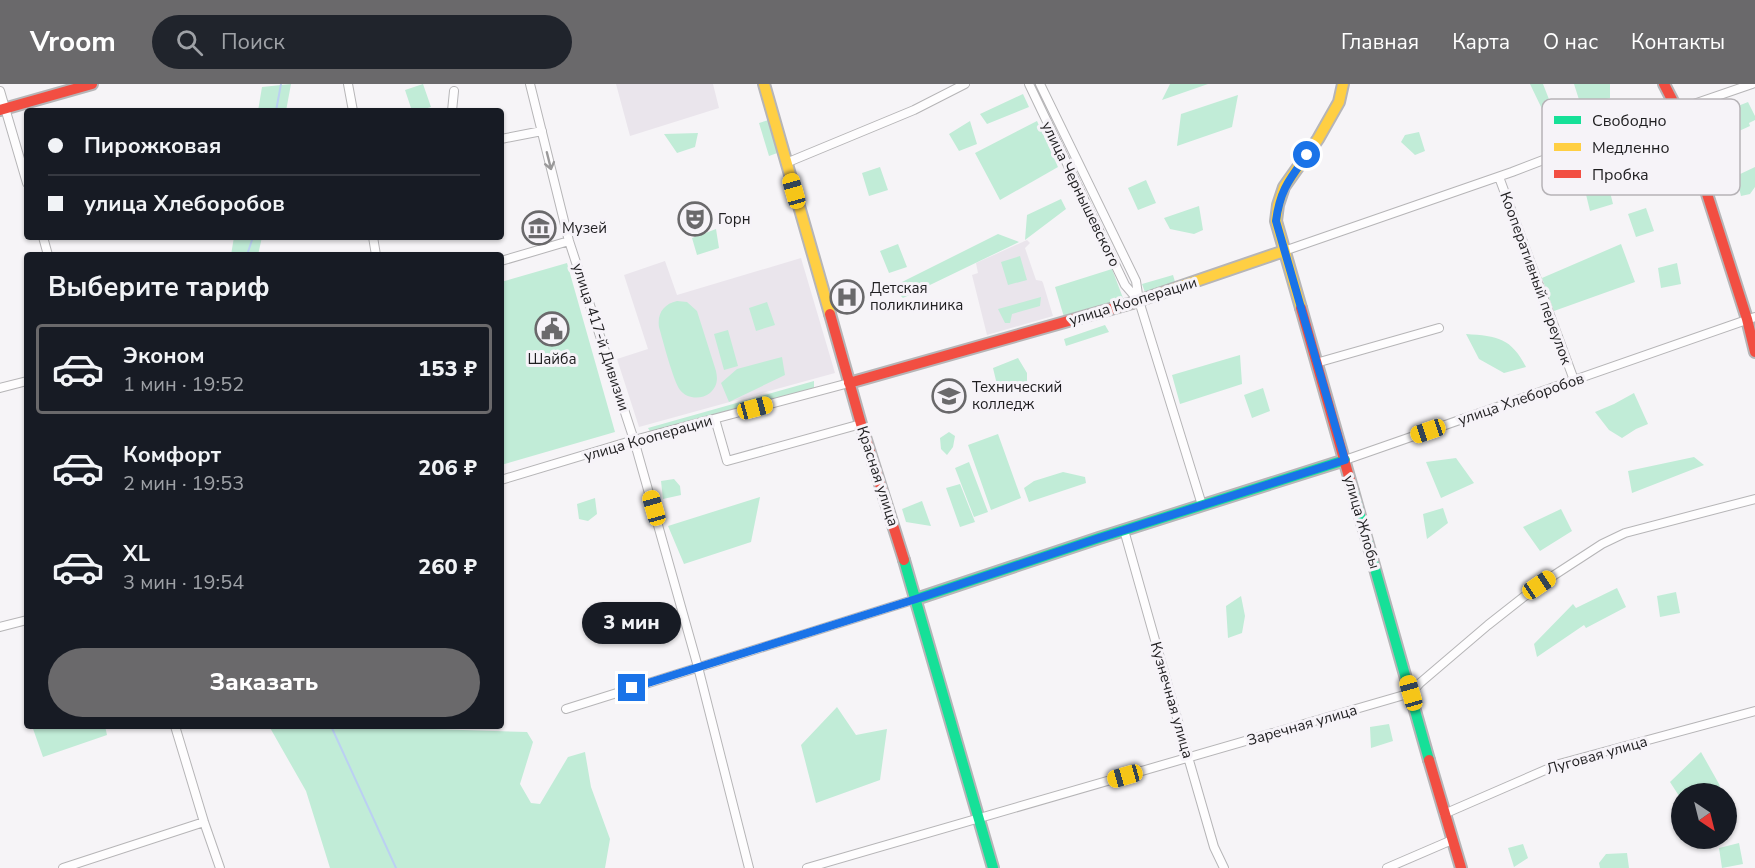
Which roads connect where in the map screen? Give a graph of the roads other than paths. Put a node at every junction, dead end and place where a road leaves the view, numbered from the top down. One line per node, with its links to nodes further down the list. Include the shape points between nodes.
1 (92, 84): 17 (street)
2 (348, 84): 15 (street)
3 (530, 84): 18 (street, улица 417-й Дивизии)
4 (764, 84): 21 (street, Красная улица)
5 (965, 84): 21 (street, via 914,110)
6 (1029, 84): 28 (street, улица Чернышевского, via 1125,285)
7 (1040, 84): 28 (street, улица Чернышевского, via 1136,281)
8 (1343, 84): 26 (street, улица Жлобы, via 1339,102 1318,140 1284,187 1276,221)
9 (1664, 84): 13 (street)
10 (1752, 84): 14 (street, улица Кооперации)
11 (0, 91): 17 (street)
12 (454, 91): 16 (street)
13 (1672, 99)
14 (1709, 99)
15 (352, 108)
16 (452, 108)
17 (2, 109): 22 (street)
18 (542, 131): 19 (street); 25 (street, улица 417-й Дивизии, one-way to 25)
19 (504, 138)
20 (1542, 161): 23 (street, улица Кооперации)
21 (786, 163): 35 (street, Красная улица)
22 (24, 174)
23 (1499, 177): 26 (street, улица Кооперации); 33 (street, Кооперативный переулок)
24 (1709, 195): 29 (street)
25 (569, 241): 27 (street); 39 (street, улица 417-й Дивизии)
26 (1284, 251): 28 (street, улица Кооперации); 32 (street, улица Жлобы)
27 (504, 260)
28 (1139, 301): 35 (street, улица Кооперации); 43 (street, улица Чернышевского)
29 (1751, 318): 31 (street); 33 (street, улица Хлеборобов)
30 (1439, 328): 32 (street)
31 (1755, 352)
32 (1316, 363): 40 (street, улица Жлобы)
33 (1574, 380): 40 (street, улица Хлеборобов)
34 (24, 382): 36 (street)
35 (849, 382): 37 (street, улица Кооперации); 38 (street, Красная улица)
36 (0, 388)
37 (715, 419): 38 (street, via 728,461); 39 (street, улица Кооперации)
38 (861, 424): 45 (street, Красная улица)
39 (634, 440): 41 (street, улица Кооперации); 48 (street, улица 417-й Дивизии)
40 (1345, 460): 43 (street, улица Хлеборобов); 49 (street, улица Жлобы)
41 (504, 479)
42 (1755, 499): 49 (street, Заречная улица, via 1625,533 1602,544 1539,585)
43 (1202, 505): 44 (street, улица Хлеборобов)
44 (1124, 530): 45 (street, улица Хлеборобов); 53 (street, Кузнечная улица)
45 (916, 599): 48 (street, улица Хлеборобов); 55 (street, Красная улица)
46 (24, 621): 47 (street)
47 (0, 627)
48 (698, 667): 50 (street, улица Хлеборобов); 60 (street, улица 417-й Дивизии)
49 (1411, 693): 53 (street, Заречная улица); 54 (street, улица Жлобы)
50 (566, 709)
51 (1755, 711): 54 (street, Луговая улица, via 1558,764)
52 (176, 729): 56 (street)
53 (1188, 757): 55 (street, Заречная улица); 63 (street, Кузнечная улица, via 1214,847)
54 (1444, 814): 57 (street, улица Жлобы)
55 (979, 818): 61 (street, Заречная улица); 62 (street, Красная улица)
56 (204, 822): 58 (street); 59 (street)
57 (1452, 840): 64 (street); 65 (street, улица Жлобы)
58 (63, 868)
59 (220, 868)
60 (749, 868)
61 (807, 868)
62 (993, 868)
63 (1224, 868)
64 (1387, 868)
65 (1461, 868)

